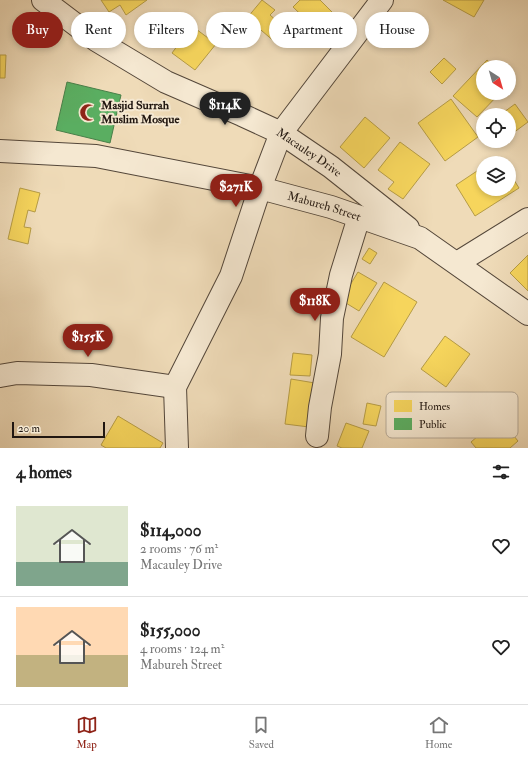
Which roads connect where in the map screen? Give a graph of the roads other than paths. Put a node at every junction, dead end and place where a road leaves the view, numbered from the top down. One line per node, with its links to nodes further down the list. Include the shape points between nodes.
1 (43, 0): 3 (street, Macauley Drive, via 96,40 166,82)
2 (382, 0): 3 (street)
3 (281, 133): 5 (street); 8 (street, Macauley Drive, via 331,167)
4 (0, 151): 5 (street, Mabureh Street, via 96,156)
5 (260, 188): 6 (street, Mabureh Street); 12 (street, via 231,276)
6 (359, 217): 8 (street, Mabureh Street); 13 (street, via 341,275 332,318 330,354)
7 (528, 219): 9 (street)
8 (420, 238): 9 (street, Mabureh Street)
9 (456, 263): 10 (street, Mabureh Street)
10 (528, 314)
11 (0, 376): 12 (street, via 17,373 91,375)
12 (175, 386): 14 (street)
13 (317, 436)
14 (177, 448)

